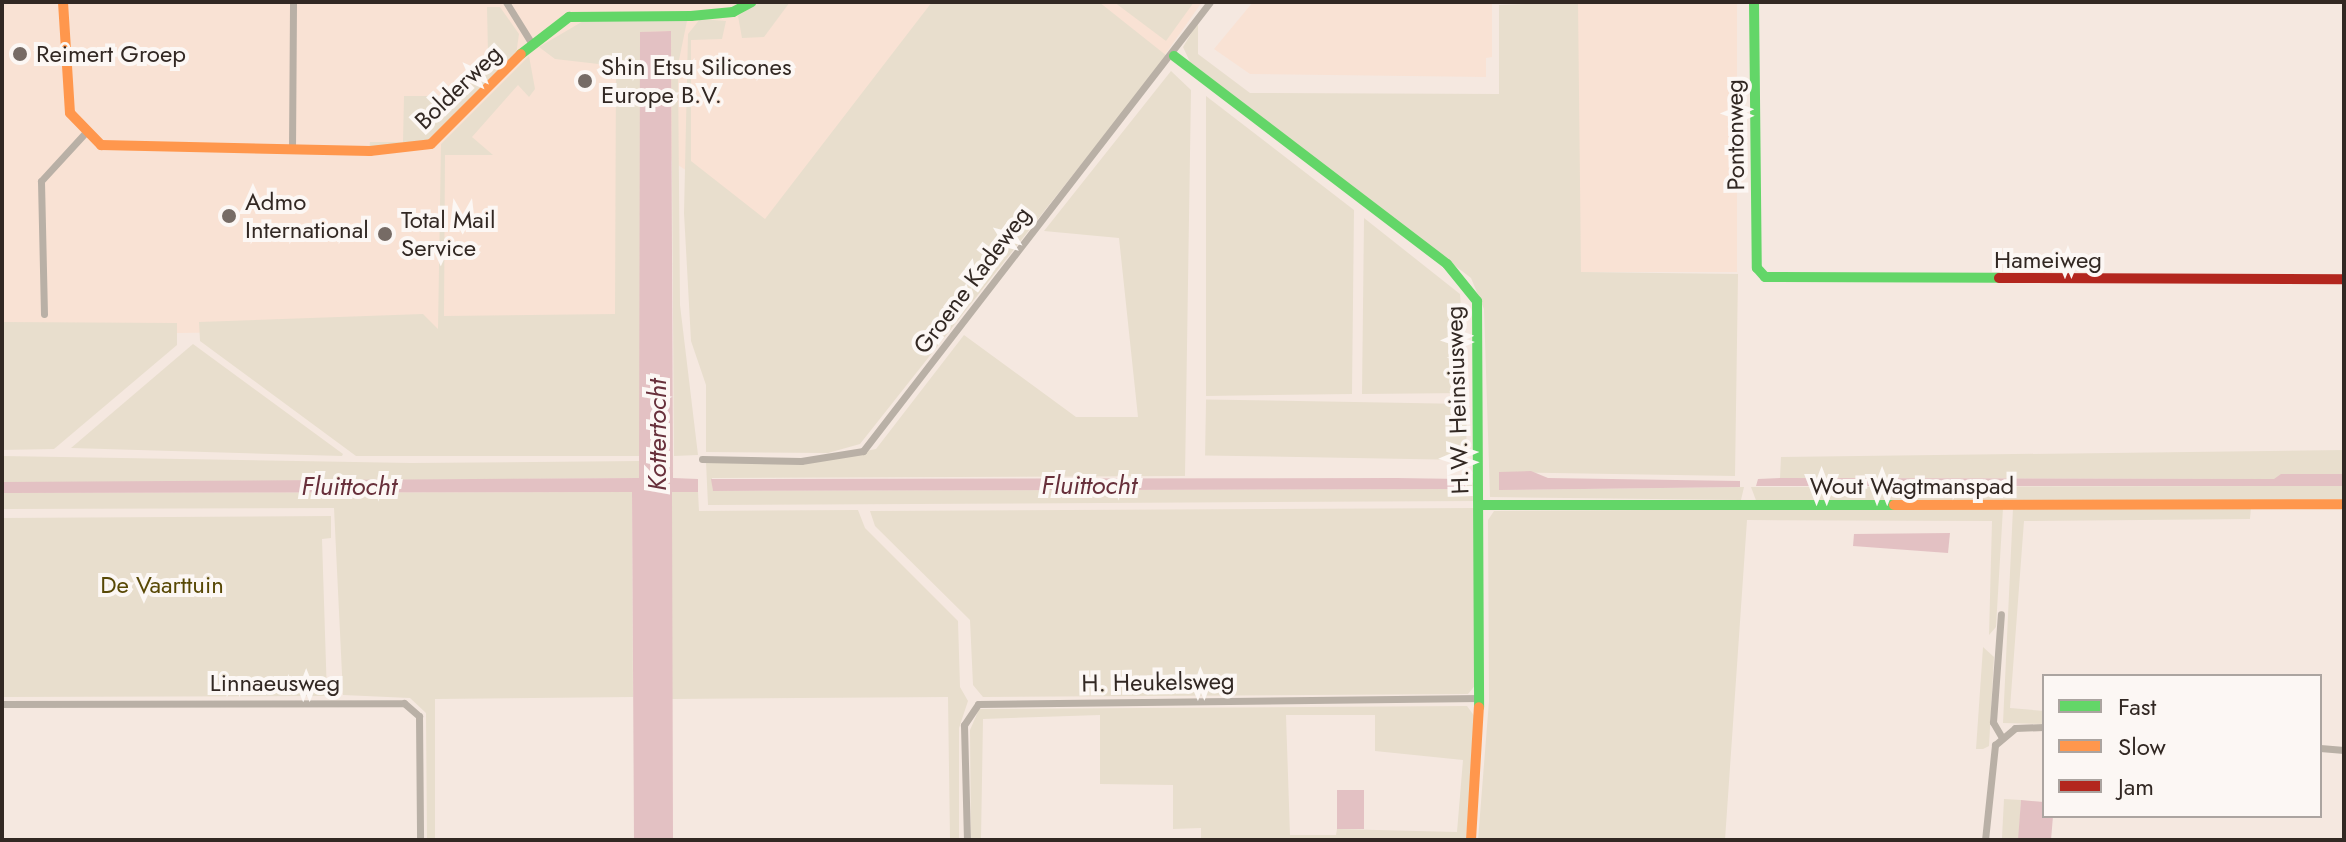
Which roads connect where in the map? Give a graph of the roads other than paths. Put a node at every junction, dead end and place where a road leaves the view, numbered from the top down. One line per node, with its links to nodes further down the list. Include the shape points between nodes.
1 (63, 2): 9 (street, via 63,78 70,113)
2 (293, 2): 10 (street)
3 (506, 2): 7 (street)
4 (752, 2): 7 (street, Bolderweg, via 733,12 691,16 569,17)
5 (1210, 2): 8 (street, Groene Kadeweg)
6 (1754, 2): 11 (street, Pontonweg)
7 (532, 44): 10 (street, Bolderweg, via 448,132 422,149)
8 (1174, 56): 14 (street, Groene Kadeweg, via 863,451 801,461); 16 (street, H.W. Heinsiusweg, via 1472,289)
9 (84, 134): 10 (street, Bolderweg, via 121,150); 13 (street, via 41,181)
10 (292, 149)
11 (1757, 268): 12 (street, Hameiweg, via 1776,281)
12 (2344, 279)
13 (44, 314)
14 (702, 459)
15 (2344, 504): 16 (street, Wout Wagtmanspad)
16 (1481, 505): 18 (street, H.W. Heinsiusweg)
17 (2001, 614): 21 (street, via 1993,722)
18 (1480, 698): 25 (street, H. Heukelsweg, via 978,704 964,725); 26 (street, H.W. Heinsiusweg)
19 (2, 704): 24 (street, Linnaeusweg, via 404,703 419,716)
20 (2042, 727): 21 (street, via 2025,725)
21 (2001, 736): 27 (street, via 1992,754)
22 (2322, 748): 23 (street)
23 (2344, 750)
24 (420, 840)
25 (967, 840)
26 (1471, 840)
27 (1985, 840)

